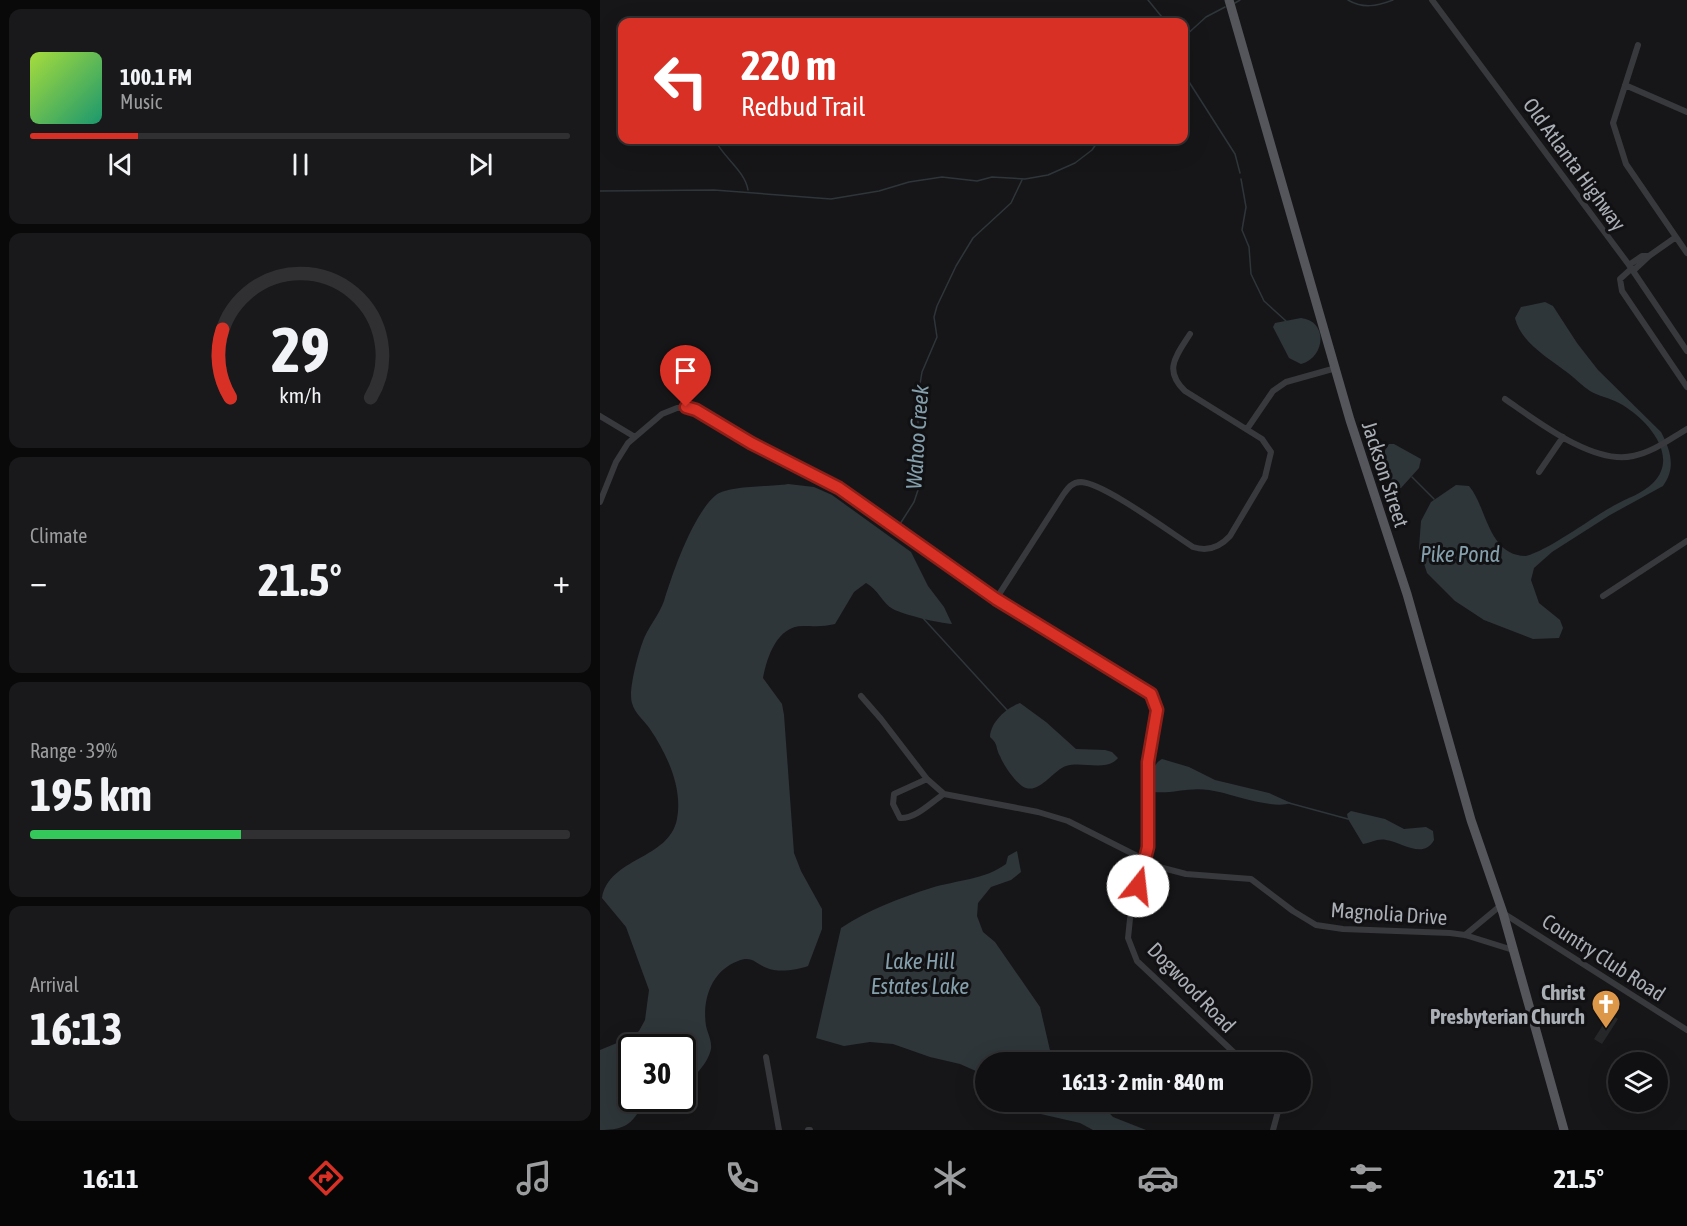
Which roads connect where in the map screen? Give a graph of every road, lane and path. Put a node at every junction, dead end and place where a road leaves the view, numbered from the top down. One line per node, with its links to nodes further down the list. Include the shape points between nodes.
1 (1229, 0): 11 (main road, Jackson Street)
2 (1432, 0): 8 (street, Old Atlanta Highway)
3 (1638, 45): 4 (street)
4 (1624, 85): 5 (street); 6 (street, via 1613,123 1618,143 1626,164)
5 (1687, 112)
6 (1676, 237): 7 (street); 8 (street, via 1649,256 1642,256)
7 (1687, 253)
8 (1631, 268): 10 (street, Old Atlanta Highway); 12 (street, via 1620,279 1622,291)
9 (1190, 334): 15 (street, via 1176,357 1174,381)
10 (1687, 351)
11 (1336, 368): 15 (street, via 1286,382 1273,391); 28 (main road, Jackson Street)
12 (1687, 387)
13 (1505, 399): 18 (street)
14 (600, 416): 17 (street)
15 (1247, 429): 23 (street, via 1269,446 1270,461 1265,477 1225,543 1209,549 1193,547 1101,489 1074,483)
16 (1687, 429): 18 (street, via 1653,450 1622,457 1597,453)
17 (635, 437): 20 (street, Dogwood Road, via 616,462); 23 (street, Dogwood Road, via 662,414 690,407 839,488)
18 (1563, 437): 19 (street)
19 (1539, 472)
20 (600, 502)
21 (1687, 542): 22 (street)
22 (1603, 596)
23 (996, 599): 27 (street, Dogwood Road, via 1151,694 1157,710 1148,762)
24 (861, 696): 25 (street, Magnolia Drive)
25 (927, 780): 26 (street, Magnolia Drive); 26 (street, via 894,794 893,804 900,818 920,811)
26 (944, 794): 27 (street, Magnolia Drive, via 1068,821)
27 (1146, 859): 29 (street, Magnolia Drive, via 1186,874 1251,879 1304,919 1327,927); 32 (street, Dogwood Road, via 1128,938 1137,961)
28 (1501, 909): 29 (street, Magnolia Drive); 30 (main road, Jackson Street); 31 (street, Country Club Road)
29 (1466, 935): 30 (street, Magnolia Drive)
30 (1513, 950): 37 (main road, Jackson Street)
31 (1687, 1030)
32 (1233, 1052)
33 (766, 1057): 35 (street)
34 (1278, 1112): 36 (street)
35 (779, 1130)
36 (1273, 1130)
37 (1564, 1130)

